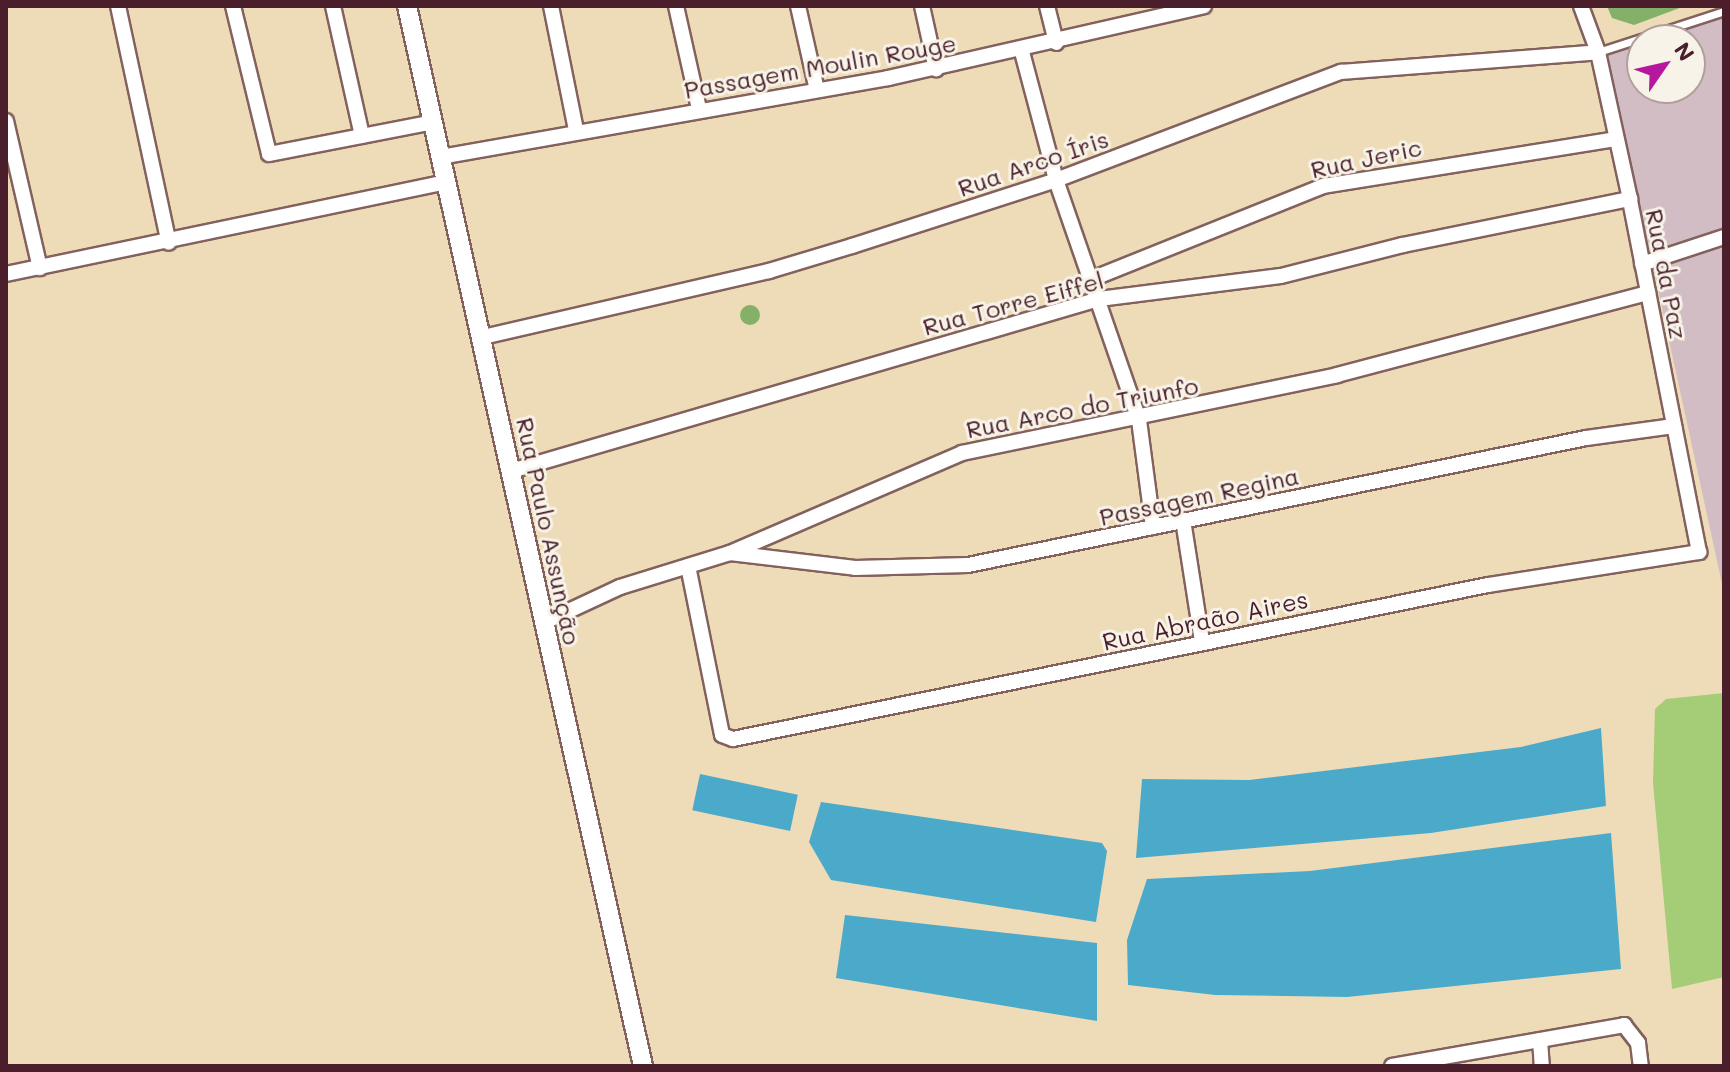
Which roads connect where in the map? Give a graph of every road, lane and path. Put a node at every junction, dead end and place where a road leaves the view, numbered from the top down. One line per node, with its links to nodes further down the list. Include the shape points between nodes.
1 (118, 6): 30 (street)
2 (233, 6): 23 (street, via 269,154)
3 (333, 6): 23 (street)
4 (407, 6): 21 (street, Rua Paulo Assunção)
5 (551, 6): 22 (street)
6 (676, 6): 19 (street)
7 (798, 6): 18 (street)
8 (922, 6): 17 (street)
9 (1047, 6): 14 (street)
10 (1204, 6): 12 (street, Passagem Moulin Rouge)
11 (1581, 6): 16 (street, Rua da Paz)
12 (1170, 9): 14 (street, Passagem Moulin Rouge)
13 (1724, 11): 16 (lane)
14 (1056, 43): 15 (street, Passagem Moulin Rouge)
15 (1022, 52): 17 (street, Passagem Moulin Rouge); 26 (street)
16 (1598, 52): 24 (street, Rua da Paz); 26 (street, Rua Arco Íris, via 1341,72)
17 (936, 69): 18 (street, Passagem Moulin Rouge)
18 (817, 90): 19 (street, Passagem Moulin Rouge)
19 (699, 109): 22 (street, Passagem Moulin Rouge)
20 (6, 121): 32 (street)
21 (434, 122): 23 (street); 25 (street, Rua Paulo Assunção)
22 (576, 130): 25 (street, Passagem Moulin Rouge)
23 (362, 136)
24 (1616, 139): 28 (street, Rua da Paz); 34 (street, Rua Jeric, via 1323,186)
25 (441, 157): 27 (street, Rua Paulo Assunção)
26 (1056, 180): 34 (street); 37 (street, Rua Arco Íris, via 769,271)
27 (448, 182): 30 (street); 37 (street, Rua Paulo Assunção)
28 (1630, 199): 31 (street, Rua da Paz); 36 (street, Rua Torre Eiffel, via 1443,236 1281,276)
29 (1724, 237): 31 (street)
30 (169, 243): 32 (street)
31 (1642, 264): 35 (street, Rua da Paz)
32 (40, 268): 33 (street)
33 (6, 274)
34 (1092, 279): 36 (street)
35 (1648, 293): 38 (street, Rua Arco do Triunfo, via 1337,375); 39 (street, Rua da Paz)
36 (1099, 299): 38 (street); 40 (street, Rua Torre Eiffel)
37 (483, 337): 40 (street, Rua Paulo Assunção)
38 (1139, 420): 42 (street); 44 (street, Rua Arco do Triunfo, via 962,453)
39 (1674, 426): 41 (street, Passagem Regina, via 1586,438); 43 (street, Rua da Paz)
40 (511, 471): 46 (street, Rua Paulo Assunção)
41 (1183, 520): 42 (street, Passagem Regina); 47 (street)
42 (1153, 527): 44 (street, Passagem Regina, via 968,565 914,569)
43 (1699, 552): 47 (street, Rua Abraão Aires, via 1488,585)
44 (730, 553): 45 (street, Rua Arco do Triunfo)
45 (688, 566): 46 (street, Rua Arco do Triunfo, via 620,587); 47 (street, Rua Abraão Aires, via 722,735 751,737)
46 (545, 622): 49 (street, Rua Paulo Assunção)
47 (1202, 642)
48 (1540, 1040): 50 (street); 51 (street); 52 (street, via 1624,1025 1638,1043)
49 (643, 1066)
50 (1392, 1066)
51 (1542, 1066)
52 (1641, 1066)

